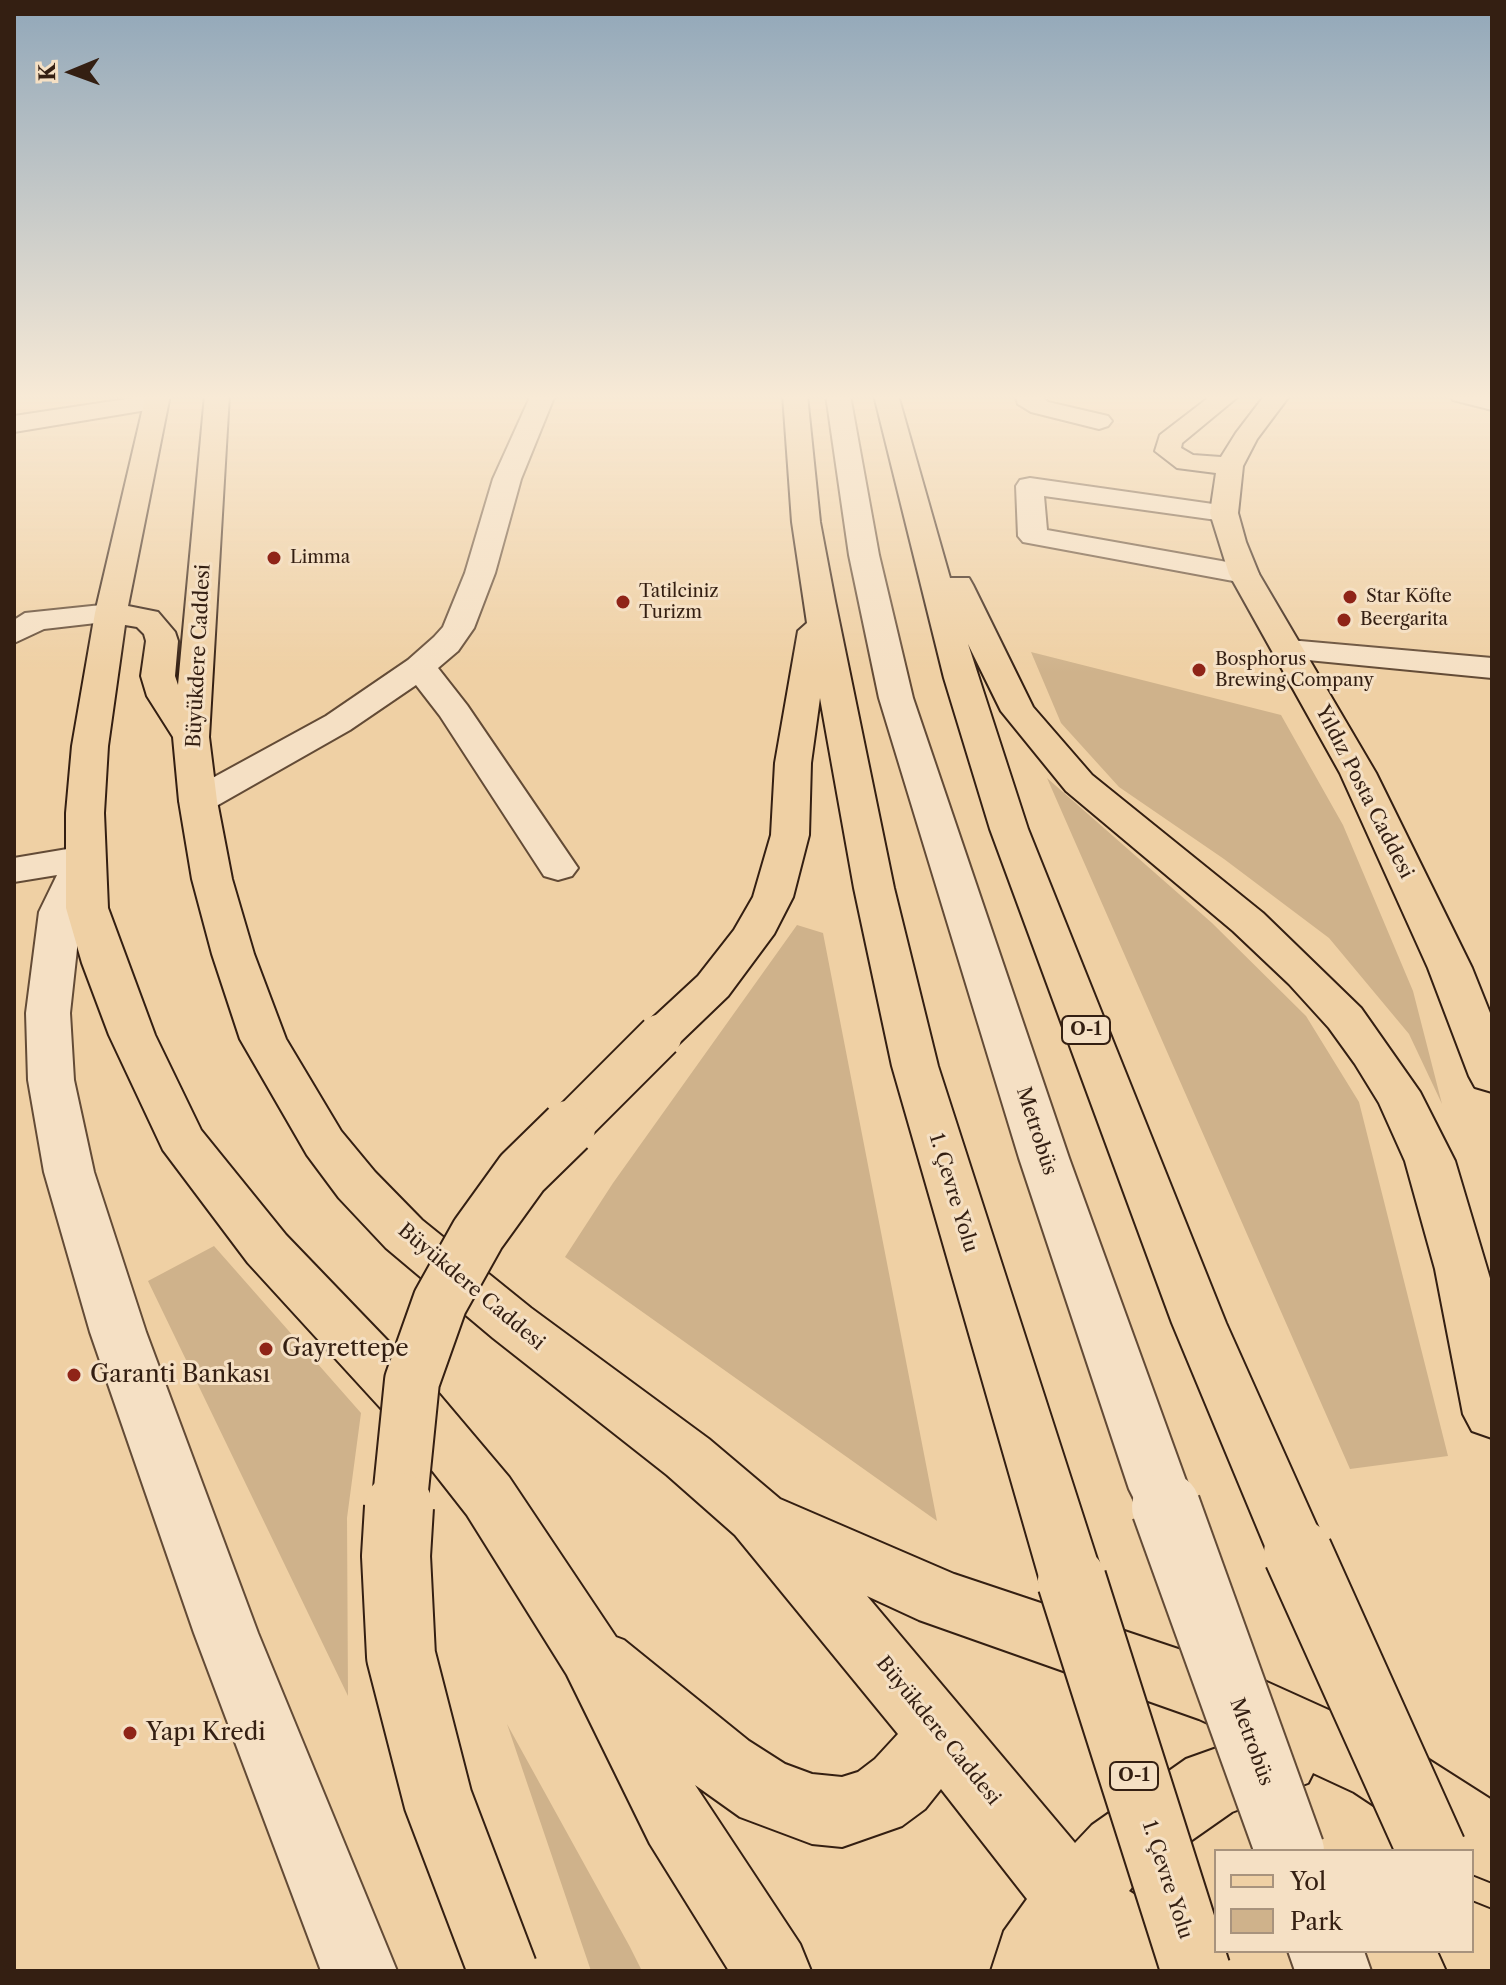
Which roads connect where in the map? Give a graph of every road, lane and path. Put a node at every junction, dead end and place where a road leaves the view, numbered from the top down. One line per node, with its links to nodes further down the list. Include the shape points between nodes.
1 (138, 488): 14 (main road)
2 (208, 488): 19 (main road, Büyükdere Caddesi)
3 (505, 488): 17 (street, via 458,628)
4 (803, 488): 13 (main road, 1. Çevre Yolu / O-1)
5 (853, 488): 31 (street, Metrobüs, bridge, via 896,698 1044,1158)
6 (910, 488): 10 (main road, O-1)
7 (1030, 488): 12 (street, via 1033,536)
8 (1042, 488): 11 (street)
9 (1227, 488): 11 (main road, Yıldız Posta Caddesi)
10 (912, 494): 25 (main road, via 947,557 999,676 1043,742 1079,783 1304,974 1373,1055 1430,1161 1462,1269); 32 (main road, O-1, bridge, via 961,678 1009,829 1199,1323)
11 (1224, 513): 12 (main road, Yıldız Posta Caddesi)
12 (1244, 574): 16 (main road, Yıldız Posta Caddesi)
13 (819, 601): 36 (main road, bridge, via 793,763 790,835 773,897 753,934 713,986 522,1173 478,1234 440,1302 412,1381 396,1556 401,1656 438,1800); 41 (main road, 1. Çevre Yolu / O-1, bridge, via 874,888 915,1066)
14 (111, 613): 15 (street, via 36,620); 19 (main road, via 147,619 159,632 158,676 164,696); 21 (main road, via 93,711)
15 (14, 633)
16 (1289, 650): 18 (street); 24 (main road, Yıldız Posta Caddesi, via 1406,872)
17 (420, 667): 20 (street, via 338,723); 22 (street)
18 (1492, 668)
19 (191, 737): 20 (main road, Büyükdere Caddesi)
20 (198, 801): 26 (main road, Büyükdere Caddesi, via 212,879 263,1039 324,1143 404,1234)
21 (85, 858): 23 (street); 27 (main road, via 87,908 104,963 180,1138 267,1249 418,1410 488,1496); 35 (street, via 60,912 48,1013 51,1080 69,1172 118,1332 205,1573)
22 (558, 868)
23 (14, 870)
24 (1492, 1076)
25 (1492, 1414)
26 (757, 1516): 28 (main road, Büyükdere Caddesi); 29 (main road, via 942,1599 1214,1692)
27 (590, 1653): 28 (main road, via 725,1765 765,1792 812,1809 842,1812 877,1801 900,1784); 37 (main road, via 675,1819)
28 (941, 1737): 33 (main road, Büyükdere Caddesi)
29 (1328, 1745): 30 (main road, via 1379,1768); 33 (main road, via 1211,1784 1117,1850)
30 (1492, 1846)
31 (1289, 1849)
32 (1431, 1849)
33 (1073, 1898): 38 (main road, via 1031,1958); 39 (main road); 40 (main road, Büyükdere Caddesi, via 1127,1932)
34 (1474, 1943): 42 (main road)
35 (359, 1971)
36 (503, 1971)
37 (773, 1971)
38 (1029, 1971)
39 (1100, 1971)
40 (1166, 1971)
41 (1196, 1971)
42 (1487, 1971)

